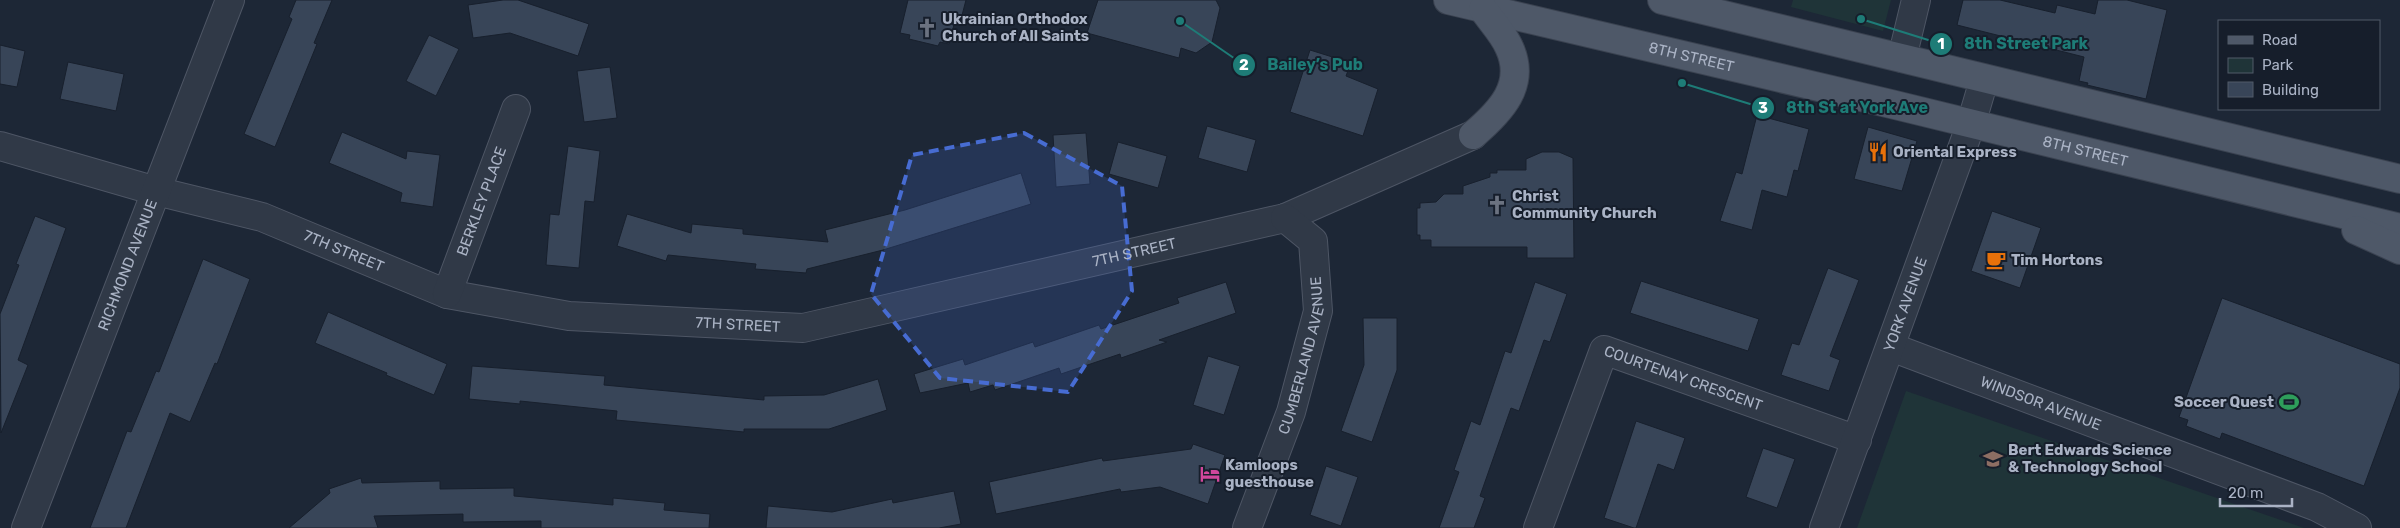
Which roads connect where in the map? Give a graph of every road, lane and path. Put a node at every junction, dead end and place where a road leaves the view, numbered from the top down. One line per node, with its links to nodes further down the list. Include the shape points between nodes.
1 (230, 0): 13 (street, RICHMOND AVENUE)
2 (1448, 0): 5 (main road, 8TH STREET)
3 (1662, 0): 6 (main road)
4 (1916, 0): 6 (street)
5 (1483, 9): 9 (main road, 8TH STREET); 10 (main road, via 1509,46 1516,67 1513,87 1498,113)
6 (1902, 58): 7 (main road)
7 (1984, 80): 9 (street, YORK AVENUE); 12 (main road)
8 (516, 109): 18 (street, BERKLEY PLACE)
9 (1971, 124): 14 (main road, 8TH STREET); 19 (street, YORK AVENUE)
10 (1473, 135): 15 (street, 7TH STREET)
11 (0, 146): 13 (street, 7TH STREET)
12 (2400, 179)
13 (156, 191): 18 (street, 7TH STREET, via 262,217); 21 (street, RICHMOND AVENUE)
14 (2308, 207): 16 (main road, 8TH STREET); 17 (main road)
15 (1285, 218): 18 (street, 7TH STREET, via 803,328 569,316); 22 (street, CUMBERLAND AVENUE, via 1313,242 1318,312 1291,412)
16 (2400, 228)
17 (2400, 250)
18 (447, 294)
19 (1891, 346): 20 (street, YORK AVENUE); 25 (street, WINDSOR AVENUE, via 2317,507)
20 (1857, 440): 23 (street, COURTENAY CRESCENT, via 1604,350); 24 (street, YORK AVENUE)
21 (26, 528)
22 (1247, 528)
23 (1538, 528)
24 (1824, 528)
25 (2357, 528)

